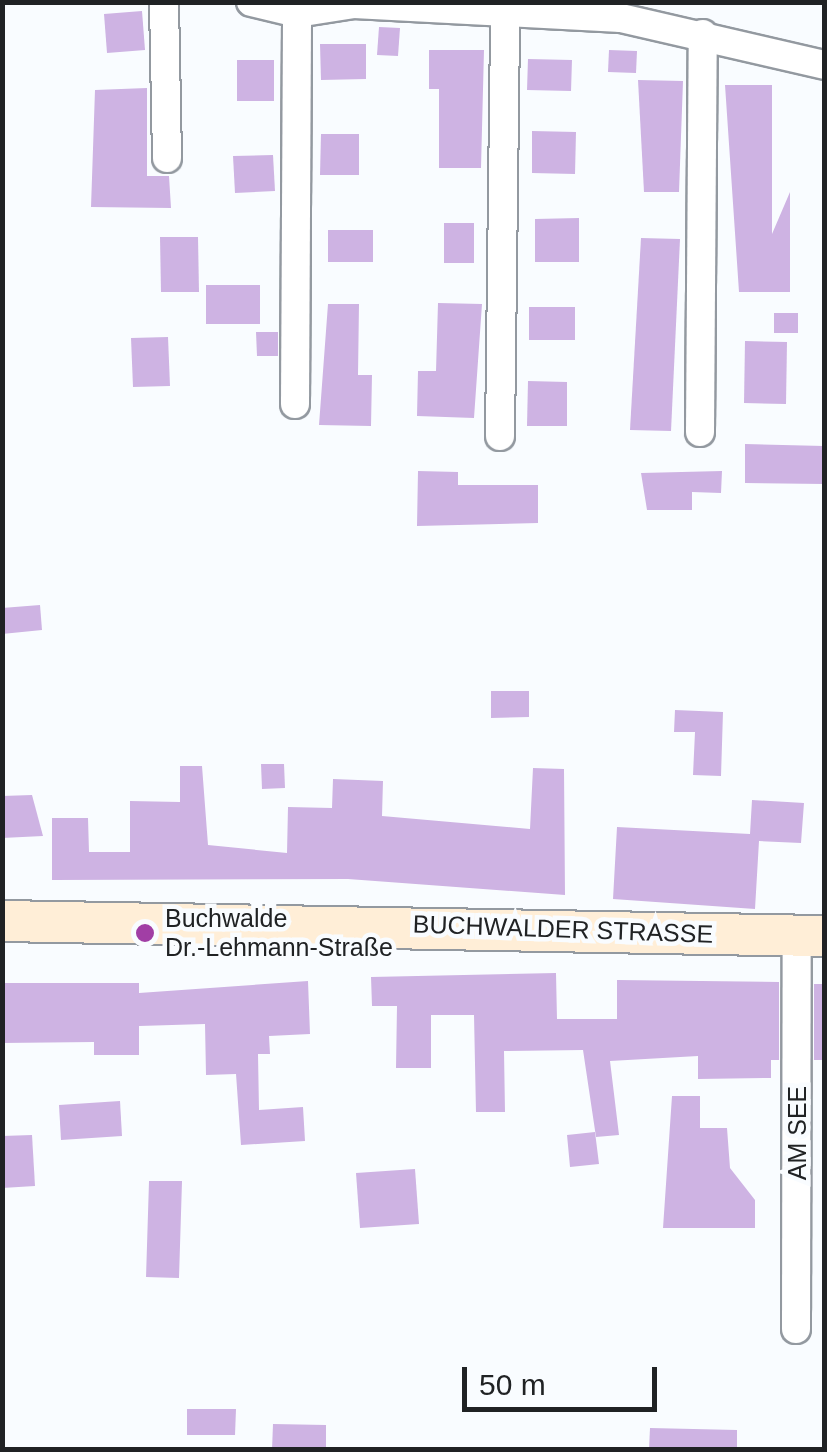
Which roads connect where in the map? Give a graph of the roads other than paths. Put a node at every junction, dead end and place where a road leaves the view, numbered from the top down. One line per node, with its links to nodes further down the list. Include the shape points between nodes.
1 (164, 2): 7 (street)
2 (251, 2): 4 (street)
3 (505, 7): 4 (street, via 354,4); 5 (street); 10 (street)
4 (297, 13): 8 (street)
5 (703, 34): 6 (street); 9 (street)
6 (824, 65)
7 (167, 158)
8 (296, 404)
9 (700, 432)
10 (500, 436)
11 (2, 922): 12 (street, BUCHWALDER STRASSE, via 258,919)
12 (811, 936): 13 (street, AM SEE)
13 (796, 1329)

